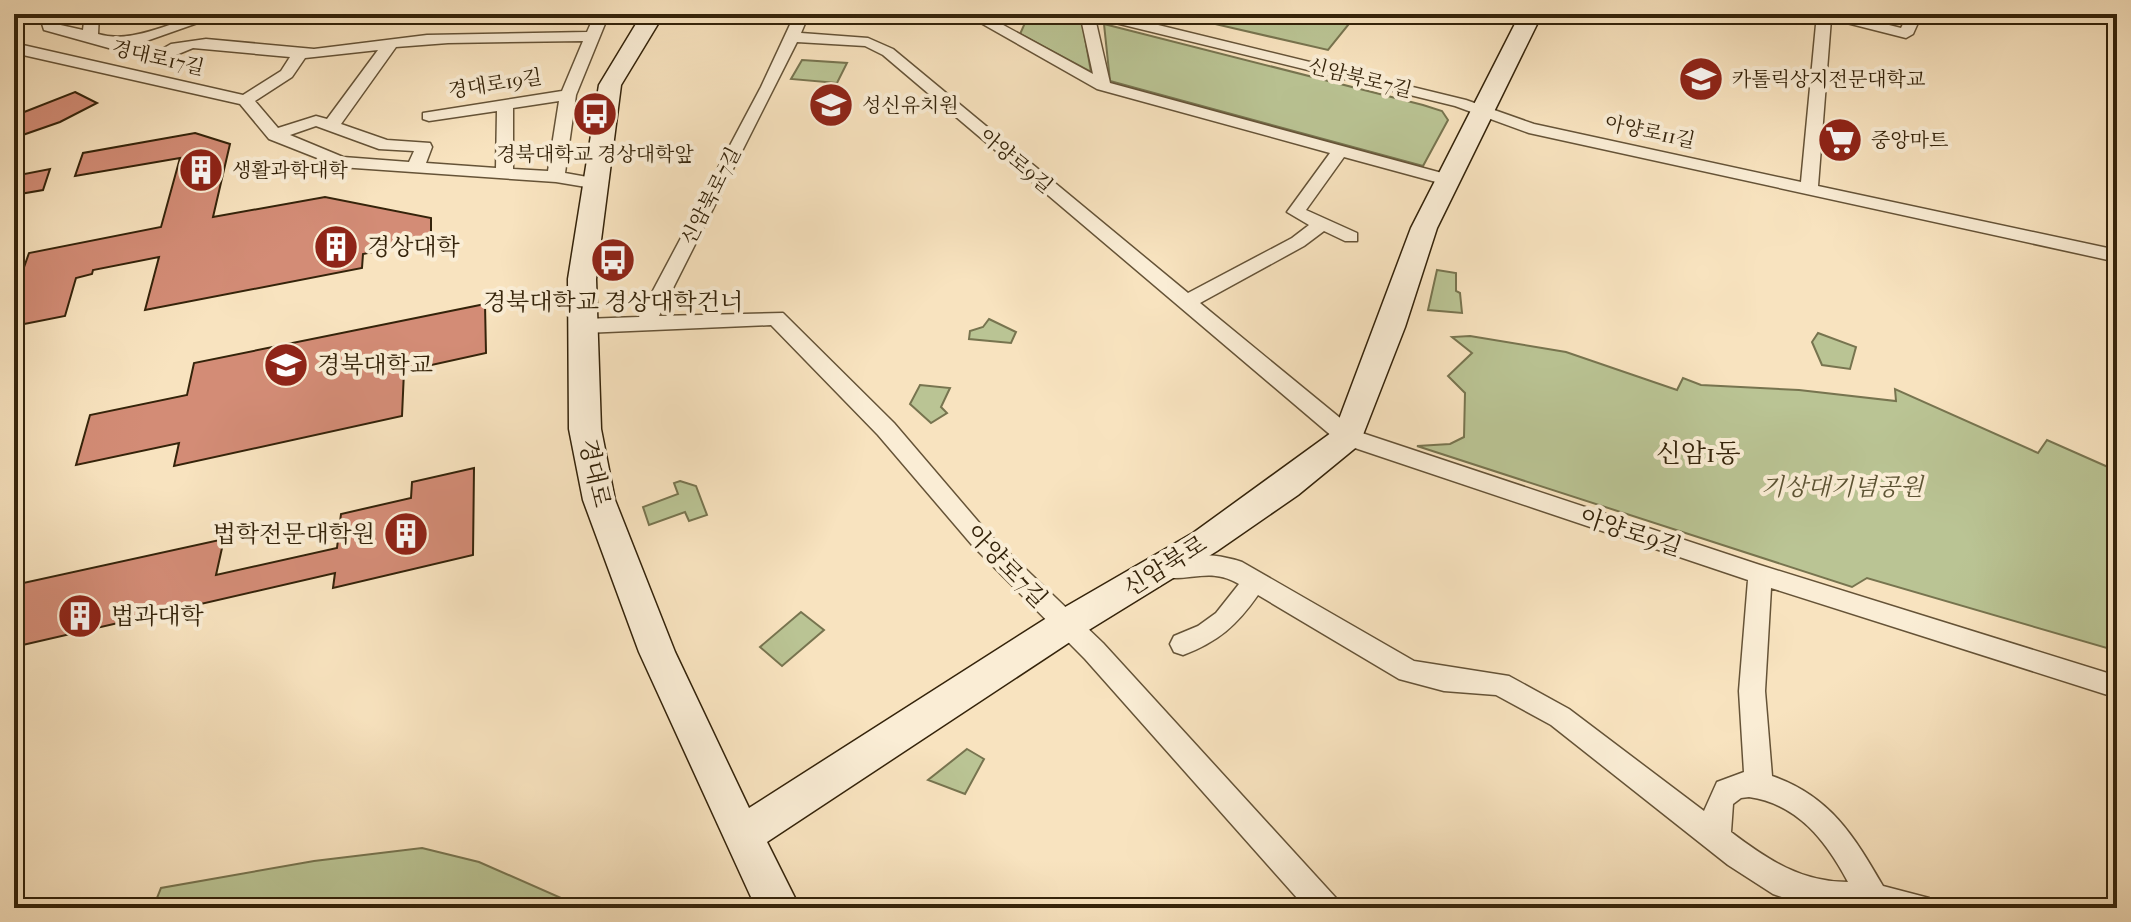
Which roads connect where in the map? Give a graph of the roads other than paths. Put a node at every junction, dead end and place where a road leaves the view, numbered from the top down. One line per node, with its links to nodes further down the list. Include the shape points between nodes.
1 (46, 14): 13 (street, via 49,27)
2 (92, 14): 13 (street)
3 (216, 14): 16 (street)
4 (602, 14): 14 (street, 경대로19길)
5 (653, 14): 35 (main road, 경대로, via 610,85)
6 (802, 14): 15 (street, 신암북로7길)
7 (972, 14): 22 (street)
8 (1087, 14): 22 (street)
9 (1095, 14): 26 (street, 신암북로7길, via 1460,103)
10 (1531, 14): 26 (main road)
11 (1826, 14): 12 (street, via 1906,34); 36 (street)
12 (1915, 14)
13 (90, 36): 16 (street)
14 (593, 36): 17 (street, via 423,39); 23 (street, 경대로19길)
15 (792, 37): 40 (street, 아양로9길, via 868,42 888,52); 41 (street, 신암북로7길)
16 (119, 45): 20 (street)
17 (389, 46): 19 (street); 28 (street)
18 (14, 48): 21 (street, 경대로17길)
19 (300, 54): 20 (street, via 208,43 176,47); 24 (street, via 287,74)
20 (159, 57): 21 (street)
21 (134, 75): 24 (street, 경대로17길)
22 (1103, 86): 30 (street)
23 (568, 95): 25 (street, 경대로19길); 33 (street, 경대로19길)
24 (246, 100): 29 (street)
25 (505, 105): 27 (street, 경대로19길); 32 (street)
26 (1483, 114): 34 (main road); 36 (street, 아양로11길)
27 (429, 116)
28 (331, 126): 29 (street, via 316,121); 31 (street, via 385,145 424,147)
29 (275, 135): 31 (street, via 340,162)
30 (1340, 151): 34 (street); 37 (street, via 1296,212)
31 (415, 168): 32 (street)
32 (504, 175): 33 (street)
33 (556, 177): 35 (street)
34 (1447, 180): 43 (main road, via 1424,228)
35 (598, 184): 42 (main road, 경대로, via 582,279)
36 (1809, 189): 39 (street, 아양로11길)
37 (1322, 224): 38 (street); 40 (street)
38 (1351, 237)
39 (2117, 256)
40 (1184, 303): 43 (street, 아양로9길)
41 (647, 321): 42 (street); 47 (street, 아양로7길, via 776,318)
42 (584, 326): 51 (main road, 경대로, via 585,429 599,500 657,652)
43 (1348, 437): 44 (main road, 신암북로, via 1286,486); 45 (street, 아양로9길)
44 (1163, 568): 46 (street, via 1214,564); 47 (main road, 신암북로)
45 (1760, 575): 49 (street, 아양로9길); 50 (street, via 1752,691)
46 (1254, 581): 48 (street, via 1209,635); 52 (street, via 1408,671 1500,684 1560,717)
47 (1066, 625): 51 (main road, 신암북로); 55 (street, 아양로7길)
48 (1183, 644)
49 (2117, 687)
50 (1759, 785): 52 (street, via 1727,791 1717,813); 53 (street, via 1796,799 1821,817)
51 (743, 835): 54 (main road, 경대로)
52 (1717, 839): 53 (street, via 1783,884 1822,896)
53 (1874, 899): 56 (street)
54 (779, 908)
55 (1326, 908)
56 (1919, 908)

